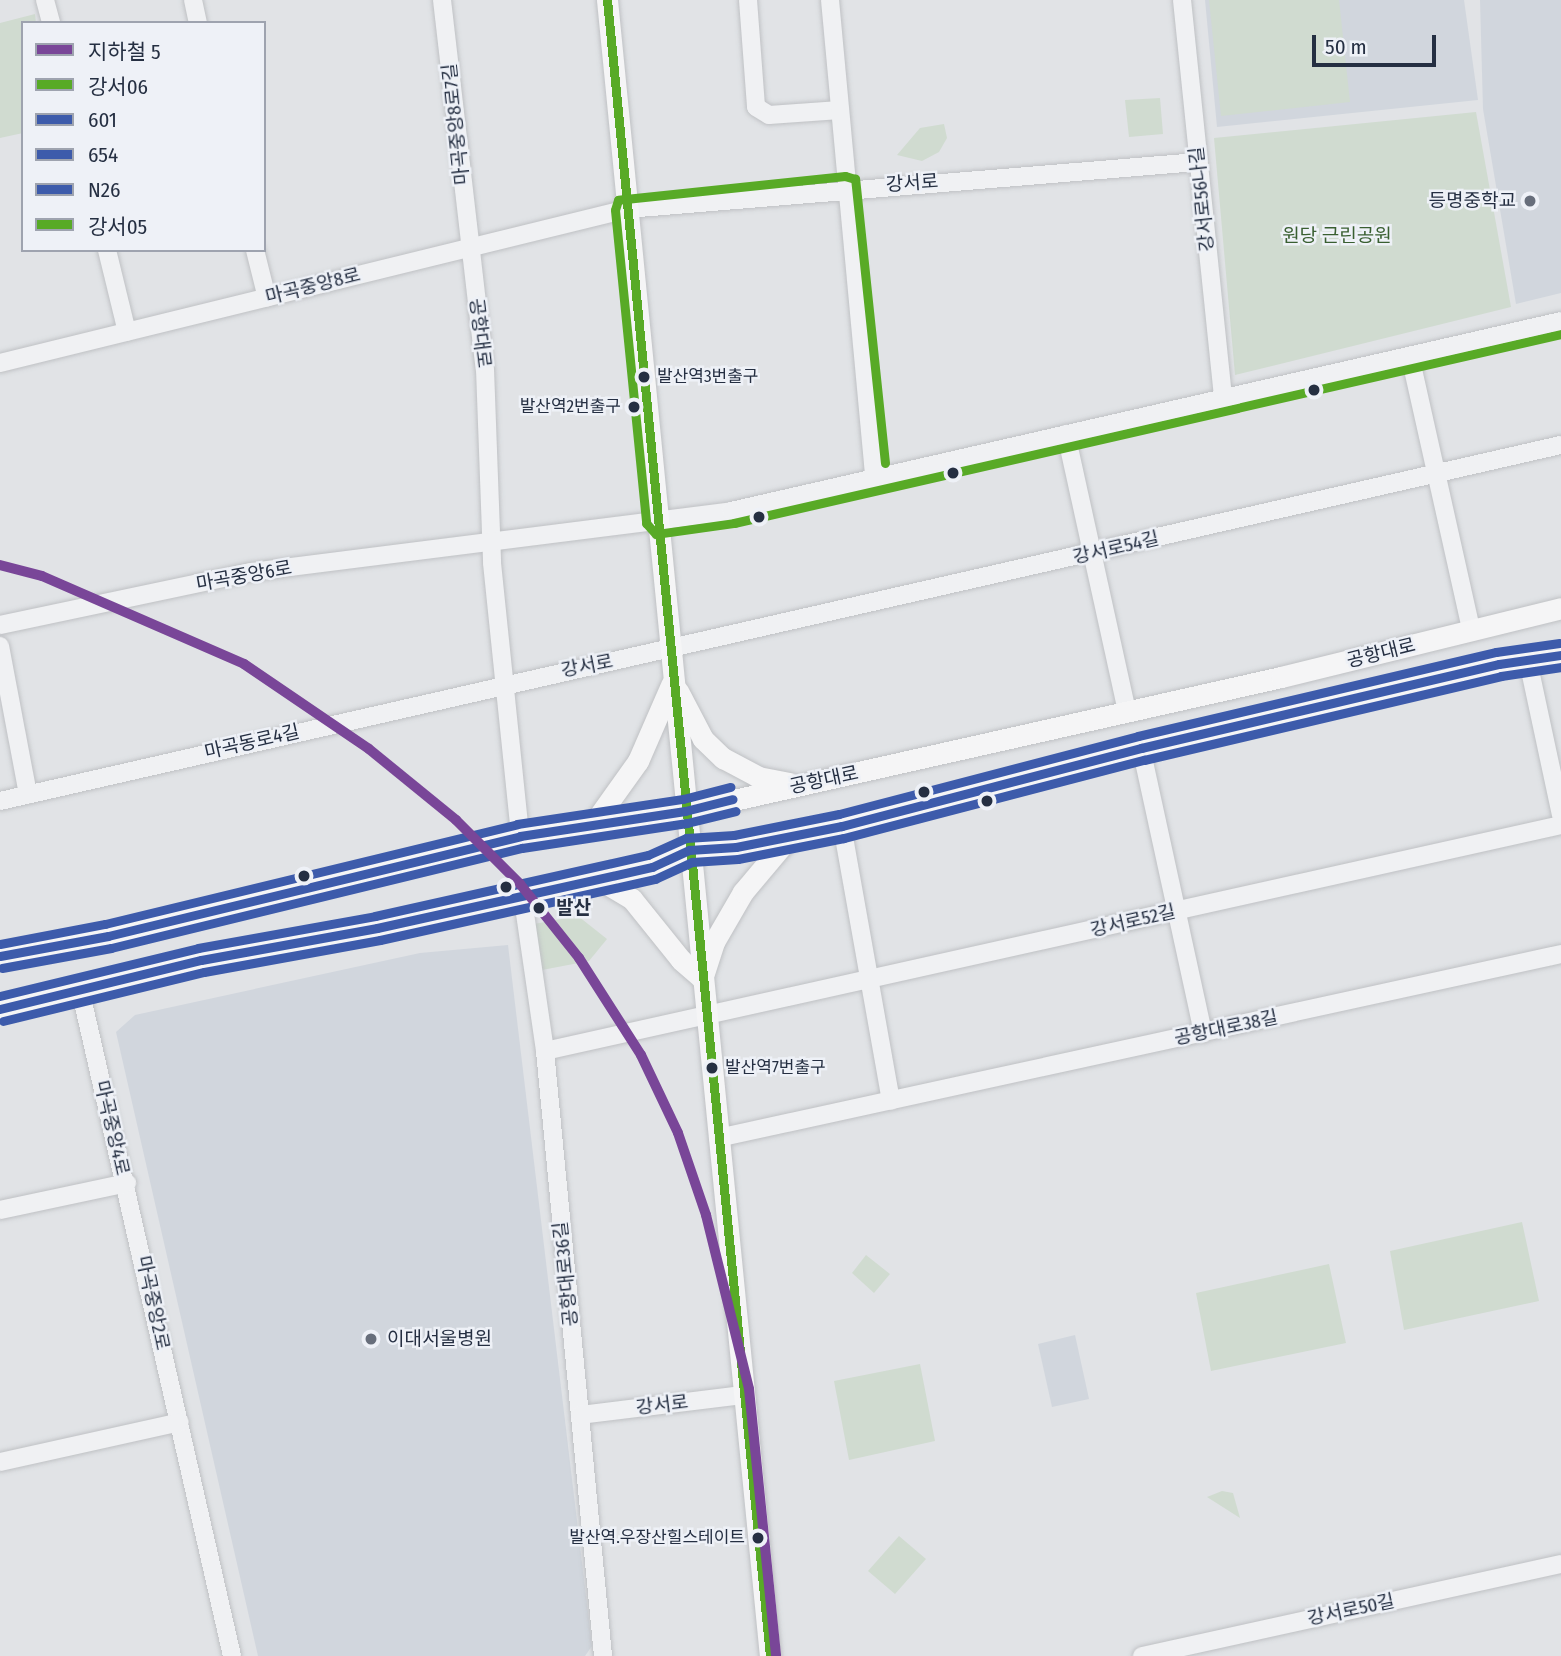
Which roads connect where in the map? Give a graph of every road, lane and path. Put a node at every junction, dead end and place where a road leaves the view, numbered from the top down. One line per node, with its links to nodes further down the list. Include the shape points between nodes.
1 (45, 0): 8 (street)
2 (193, 0): 9 (street)
3 (442, 0): 14 (street, 마곡중앙8로7길)
4 (607, 0): 13 (main road)
5 (748, 0): 10 (street, via 760,111 769,115)
6 (830, 0): 10 (street)
7 (1182, 0): 11 (street, 강서로56나길)
8 (50, 21)
9 (198, 21)
10 (840, 110): 12 (street)
11 (1198, 162): 12 (street, 강서로); 22 (street, 강서로56나길)
12 (846, 188): 13 (street, 강서로); 26 (street)
13 (627, 209): 14 (street, 마곡중앙8로); 27 (main road)
14 (469, 247): 17 (street, 마곡중앙8로); 28 (street, 공항대로, via 485,369)
15 (107, 252): 19 (street)
16 (256, 252): 17 (street)
17 (267, 298): 19 (street, 마곡중앙8로)
18 (1561, 321): 20 (street)
19 (127, 332): 21 (street, 마곡중앙8로)
20 (1410, 356): 22 (street); 25 (street)
21 (0, 363)
22 (1223, 398): 23 (street)
23 (1066, 434): 26 (street); 29 (street)
24 (1561, 445): 25 (street, 강서로54길)
25 (1436, 474): 29 (street, 강서로54길); 32 (street)
26 (874, 478): 27 (street, via 731,511)
27 (659, 522): 28 (street); 34 (main road)
28 (491, 542): 31 (street, 마곡중앙6로, via 251,572); 38 (street, 공항대로)
29 (1091, 553): 34 (street, 강서로54길); 39 (street)
30 (1561, 608): 32 (main road, 공항대로)
31 (0, 625)
32 (1471, 631): 39 (main road, 공항대로)
33 (0, 646): 42 (street)
34 (670, 650): 37 (main road); 38 (street, 강서로)
35 (1561, 655): 36 (main road, 공항대로)
36 (1528, 661): 40 (main road, 공항대로); 45 (street)
37 (673, 680): 41 (main road, via 704,739 723,758 758,777); 44 (main road); 46 (main road, via 638,761)
38 (503, 683): 42 (street, 마곡동로4길); 50 (street, 공항대로)
39 (1127, 712): 41 (main road, 공항대로)
40 (1141, 748): 48 (main road, 공항대로); 54 (street)
41 (803, 785): 44 (main road, 공항대로)
42 (28, 794): 43 (street, 마곡동로4길)
43 (0, 801)
44 (685, 811): 46 (main road, 공항대로); 51 (main road)
45 (1561, 815)
46 (593, 824): 50 (main road, 공항대로)
47 (1561, 825): 54 (street, 강서로52길)
48 (842, 826): 49 (main road, 공항대로); 58 (street)
49 (791, 835): 51 (main road, 공항대로, via 736,847); 57 (main road, via 743,892 715,942)
50 (520, 836): 56 (main road, 공항대로, via 108,936)
51 (689, 850): 52 (main road, 공항대로, via 652,867); 57 (main road)
52 (597, 878): 53 (main road, 공항대로); 57 (main road, via 632,899 681,960)
53 (522, 892): 59 (main road, 공항대로, via 377,928); 63 (street, 공항대로36길)
54 (1177, 911): 58 (street, 강서로52길); 62 (street)
55 (1561, 954): 62 (street, 공항대로38길)
56 (0, 956)
57 (702, 978): 61 (main road)
58 (872, 979): 61 (street, 강서로52길); 64 (street)
59 (80, 989): 60 (main road, 공항대로); 66 (street, 마곡중앙4로)
60 (0, 1009)
61 (706, 1017): 63 (street); 65 (main road)
62 (1203, 1032): 64 (street, 공항대로38길)
63 (545, 1051): 69 (street, 공항대로36길)
64 (891, 1101): 65 (street, 공항대로38길)
65 (718, 1138): 68 (main road)
66 (127, 1183): 67 (street, 마곡중앙4로); 70 (street, 마곡중앙2로)
67 (0, 1210)
68 (744, 1395): 69 (street, 강서로); 75 (main road)
69 (580, 1415): 74 (street, 공항대로36길)
70 (180, 1422): 71 (street); 73 (street, 마곡중앙2로)
71 (0, 1462)
72 (1561, 1564): 76 (street, 강서로50길)
73 (232, 1656)
74 (603, 1656)
75 (770, 1656)
76 (1142, 1656)

